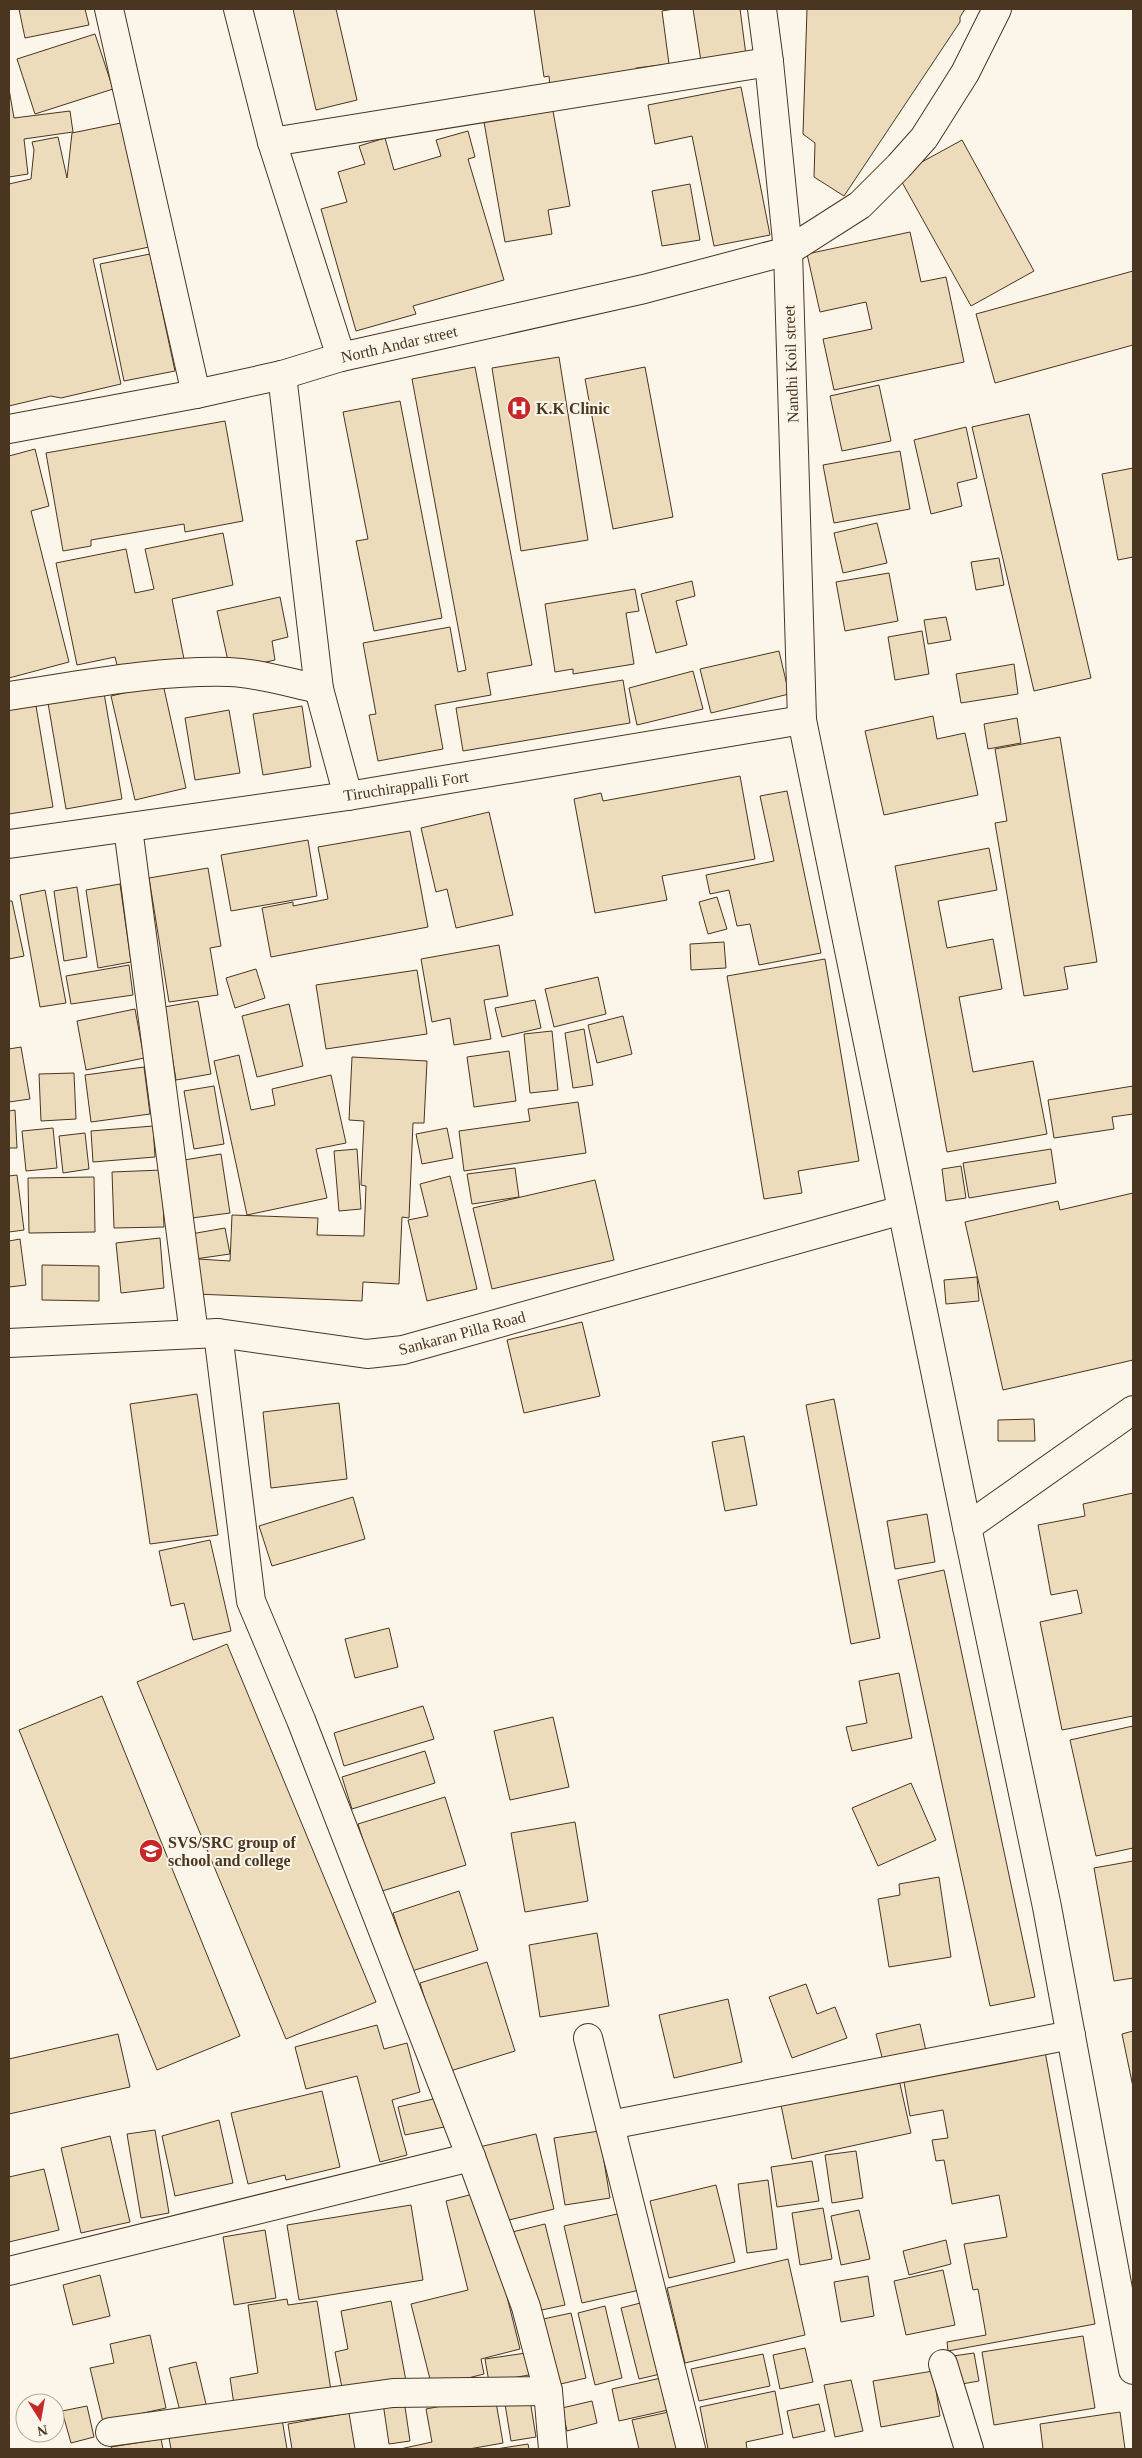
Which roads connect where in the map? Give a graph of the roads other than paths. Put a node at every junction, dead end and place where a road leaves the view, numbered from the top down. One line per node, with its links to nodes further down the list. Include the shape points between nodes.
1 (109, 9): 10 (street)
2 (238, 9): 6 (street)
3 (762, 9): 5 (street, Nandhi Koil street)
4 (997, 9): 7 (street, North Andar street, via 965,73 924,138 860,205)
5 (769, 62): 6 (street); 7 (street, Nandhi Koil street)
6 (272, 142): 8 (street)
7 (788, 251): 8 (street, North Andar street, via 644,289); 14 (street, Nandhi Koil street)
8 (341, 357): 9 (street, North Andar street)
9 (282, 375): 10 (street, North Andar street); 12 (street)
10 (196, 394): 11 (street, North Andar street)
11 (9, 429)
12 (319, 689): 13 (street, via 231,672 162,674); 15 (street)
13 (9, 696)
14 (802, 720): 15 (street, Tiruchirappalli Fort); 18 (street, Nandhi Koil street)
15 (348, 796): 16 (street, Tiruchirappalli Fort)
16 (128, 828): 17 (street, Tiruchirappalli Fort); 19 (street)
17 (9, 844)
18 (902, 1210): 19 (street, Sankaran Pilla Road, via 403,1350 367,1354); 22 (street, Nandhi Koil street)
19 (206, 1334): 20 (street, Sankaran Pilla Road); 26 (street, via 251,1601 301,1720)
20 (9, 1343)
21 (1133, 1410): 22 (street)
22 (967, 1527): 23 (street, Nandhi Koil street, via 1047,1907)
23 (1070, 2035): 25 (street); 29 (street, Nandhi Koil street)
24 (588, 2038): 25 (street)
25 (610, 2125): 33 (street)
26 (471, 2157): 27 (street); 30 (street, via 526,2307)
27 (9, 2271)
28 (943, 2364): 34 (street)
29 (1133, 2367)
30 (548, 2391): 31 (street, via 393,2393); 32 (street)
31 (110, 2432)
32 (553, 2449)
33 (691, 2449)
34 (969, 2449)

